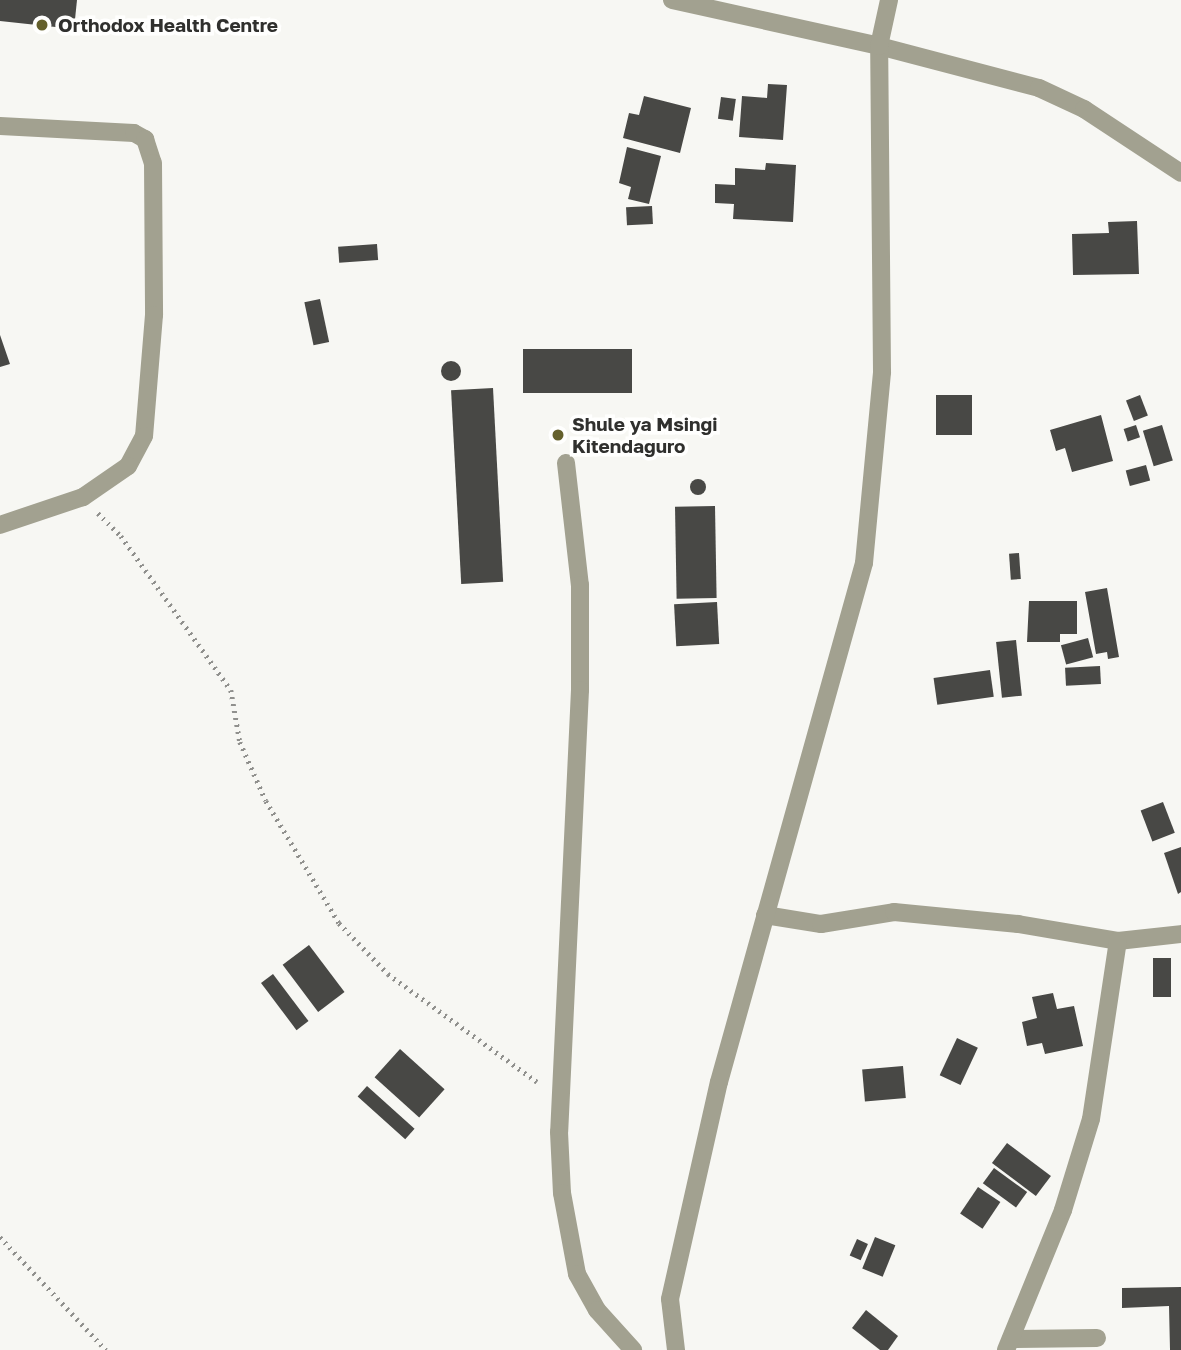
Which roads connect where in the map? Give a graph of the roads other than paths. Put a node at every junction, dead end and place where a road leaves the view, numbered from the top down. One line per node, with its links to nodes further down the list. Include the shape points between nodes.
1 (672, 0): 3 (street)
2 (889, 0): 3 (street)
3 (879, 46): 5 (street, via 1039,88 1084,109); 8 (street, via 882,372 864,563)
4 (0, 125): 7 (street, via 134,133 145,139 153,163 154,315 144,436 128,466 83,497)
5 (1181, 173)
6 (566, 463): 13 (street, via 580,585 580,690 561,1099 562,1193 572,1254 597,1310)
7 (0, 525)
8 (765, 915): 10 (street, via 821,924 894,912 1018,924); 14 (street, via 679,1252 670,1299)
9 (1181, 934): 10 (street)
10 (1118, 941): 12 (street, via 1091,1119 1063,1210)
11 (1097, 1338): 12 (street)
12 (1009, 1345)
13 (633, 1350)
14 (676, 1350)

